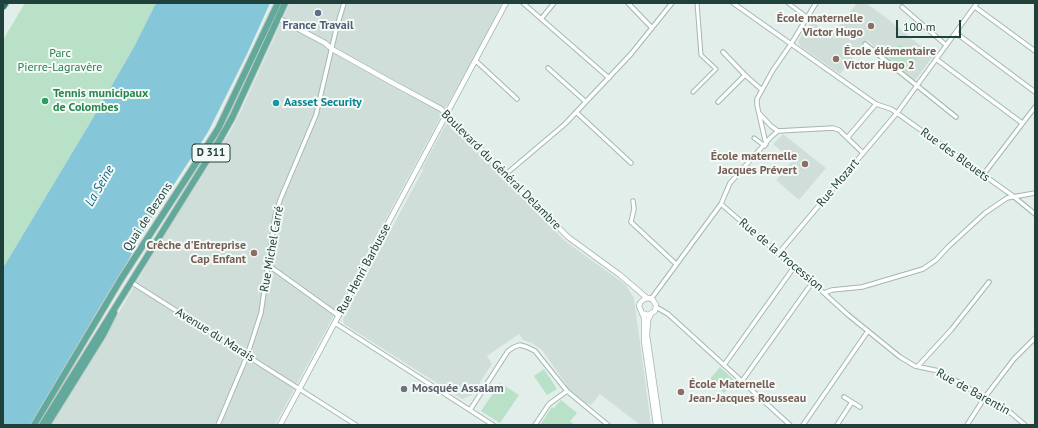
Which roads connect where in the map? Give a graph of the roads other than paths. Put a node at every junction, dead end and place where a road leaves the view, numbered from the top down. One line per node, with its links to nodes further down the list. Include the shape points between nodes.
1 (285, 3): 15 (main road, D 311)
2 (344, 3): 23 (street, Rue Michel Carré)
3 (506, 3): 27 (street, Rue Henri Barbusse)
4 (523, 3): 17 (street)
5 (554, 3): 17 (street)
6 (628, 3): 18 (street)
7 (672, 3): 18 (street)
8 (697, 3): 33 (street, via 701,55 716,69)
9 (733, 3): 20 (street, Rue des Bleuets)
10 (788, 3): 16 (street)
11 (816, 3): 16 (street)
12 (278, 4): 15 (main road, D 311)
13 (976, 5): 19 (street, Rue Mozart); 24 (street)
14 (902, 7): 22 (street)
15 (275, 17): 23 (street, Boulevard du Général Delambre); 60 (main road, Quai de Bezons / D 311, via 267,28 218,129); 64 (main road, Quai de Bezons / D 311, via 225,129)
16 (808, 18): 20 (street)
17 (541, 19): 30 (street)
18 (652, 28): 30 (street)
19 (956, 33): 22 (street, Rue Mozart); 34 (street)
20 (792, 44): 32 (street); 38 (street, Rue des Bleuets)
21 (865, 44): 31 (street)
22 (946, 45): 26 (street, Rue Mozart)
23 (332, 49): 42 (street, Boulevard du Général Delambre); 62 (street, Rue Michel Carré, via 316,115 280,200)
24 (1035, 51)
25 (723, 52): 29 (street)
26 (936, 59): 31 (street, Rue Mozart); 45 (street)
27 (476, 61): 35 (street); 42 (street, Rue Henri Barbusse)
28 (548, 68): 36 (street)
29 (745, 75): 32 (street); 37 (street)
30 (609, 78): 36 (street)
31 (916, 86): 41 (street, Rue Mozart); 44 (street)
32 (762, 90): 43 (street, via 757,99)
33 (693, 92)
34 (1035, 92)
35 (517, 99)
36 (586, 102): 40 (street)
37 (718, 102)
38 (876, 104): 41 (street, Rue des Bleuets); 47 (street)
39 (1035, 107): 45 (street)
40 (576, 112): 51 (street); 52 (street)
41 (897, 113): 50 (street, Rue Mozart); 53 (street, Rue des Bleuets)
42 (447, 114): 52 (street, Boulevard du Général Delambre); 77 (street, Rue Henri Barbusse)
43 (759, 114): 46 (street); 49 (street)
44 (956, 117)
45 (1022, 124): 53 (street)
46 (778, 131): 47 (street, via 833,128); 49 (street)
47 (848, 137): 50 (street)
48 (754, 138): 49 (street)
49 (765, 145): 57 (street, via 730,183)
50 (863, 153): 59 (street, Rue Mozart)
51 (631, 163)
52 (506, 174): 67 (street, Boulevard du Général Delambre, via 568,237)
53 (983, 175): 55 (street, Rue des Bleuets)
54 (1035, 193): 55 (street)
55 (1013, 196): 58 (street, Rue des Bleuets); 69 (street, Rue de la Procession, via 985,213 936,260 923,269 862,287)
56 (633, 201): 61 (street, via 631,222)
57 (721, 204): 59 (street, Rue de la Procession); 61 (street)
58 (1035, 214)
59 (778, 254): 63 (street, Rue de la Procession)
60 (131, 262): 64 (main road); 68 (main road, Quai de Bezons / D 311)
61 (676, 264): 70 (street)
62 (268, 265): 77 (street); 81 (street, Rue Michel Carré, via 261,313)
63 (792, 269): 66 (street, Rue de la Procession); 82 (street)
64 (130, 281): 68 (main road); 72 (main road, Quai de Bezons / D 311); 81 (street, Avenue du Marais)
65 (989, 282): 83 (street)
66 (810, 285): 69 (street, Rue de la Procession); 84 (street)
67 (632, 286): 70 (street, Boulevard du Général Delambre); 71 (street, Boulevard du Général Delambre)
68 (115, 288): 92 (main road, Quai de Bezons / D 311)
69 (824, 293): 79 (street, Rue de Barentin)
70 (649, 299): 71 (street); 73 (street)
71 (640, 302): 75 (street, via 639,308)
72 (115, 307): 93 (main road, Quai de Bezons / D 311); 94 (main road, D 311, via 111,322)
73 (656, 307): 74 (street); 76 (street)
74 (662, 311): 76 (street); 82 (street)
75 (642, 313): 76 (street); 101 (street)
76 (652, 314): 102 (street, via 648,320 647,335)
77 (339, 316): 78 (street, Rue Henri Barbusse)
78 (335, 323): 85 (street, Rue Henri Barbusse); 91 (street)
79 (868, 331): 83 (street, Rue de Barentin, via 900,357); 104 (street)
80 (1035, 338): 88 (street, via 1014,359)
81 (247, 356): 85 (street, Avenue du Marais); 95 (street, Rue Michel Carré)
82 (724, 365): 84 (street)
83 (918, 366): 88 (street, Rue de Barentin, via 939,371)
84 (742, 381): 103 (street)
85 (300, 389): 96 (street, Rue Henri Barbusse); 97 (street, Avenue du Marais)
86 (567, 391): 91 (street, via 535,351 520,345 503,356); 99 (street, via 549,404); 100 (street)
87 (844, 397): 89 (street)
88 (985, 397): 106 (street); 107 (street, Rue de Barentin)
89 (852, 402): 90 (street); 105 (street)
90 (860, 407)
91 (470, 410): 98 (street)
92 (34, 425)
93 (42, 425)
94 (47, 425)
95 (218, 425)
96 (280, 425)
97 (356, 425)
98 (492, 425)
99 (535, 425)
100 (608, 425)
101 (656, 425)
102 (660, 425)
103 (790, 425)
104 (803, 425)
105 (837, 425)
106 (967, 425)
107 (1025, 425)

